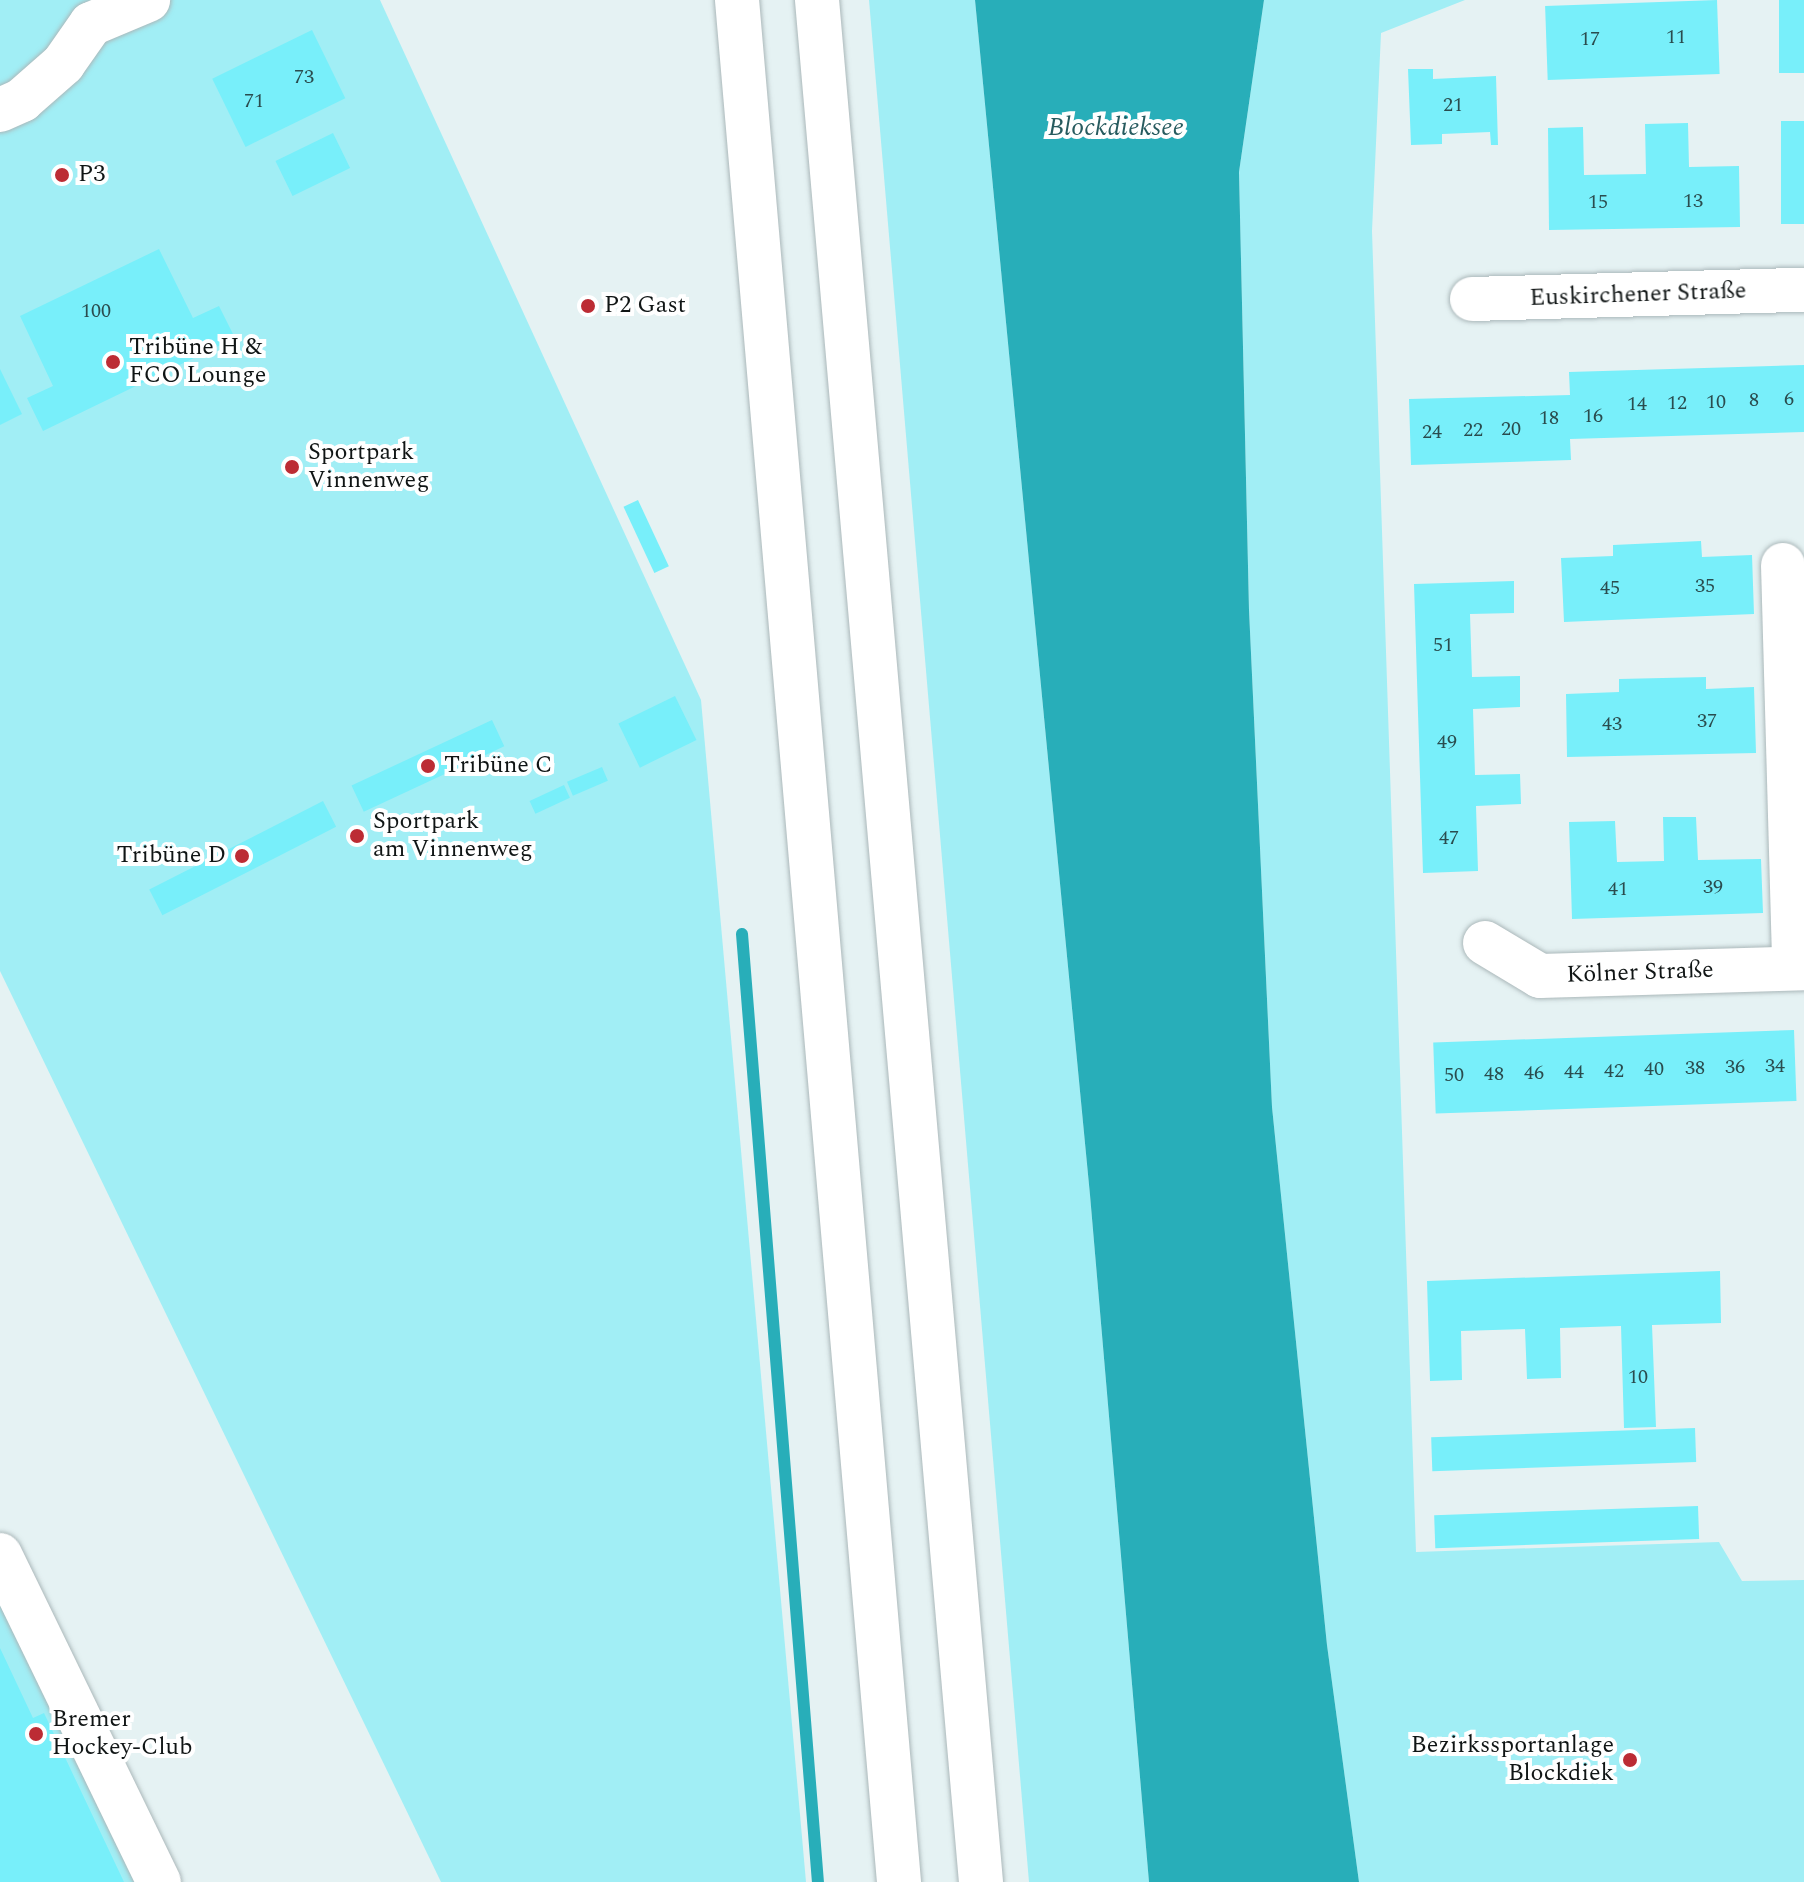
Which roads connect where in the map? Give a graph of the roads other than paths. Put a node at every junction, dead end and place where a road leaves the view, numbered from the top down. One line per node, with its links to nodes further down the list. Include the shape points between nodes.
1 (148, 0): 4 (main road, via 91,24 63,64 22,100)
2 (737, 0): 12 (main road)
3 (817, 0): 13 (main road)
4 (0, 110)
5 (1804, 290): 6 (main road, Euskirchener Straße)
6 (1472, 299)
7 (1783, 565): 9 (main road)
8 (1485, 943): 9 (main road, Kölner Straße, via 1540,976)
9 (1799, 968)
10 (0, 1555): 11 (main road)
11 (159, 1882)
12 (899, 1882)
13 (981, 1882)

